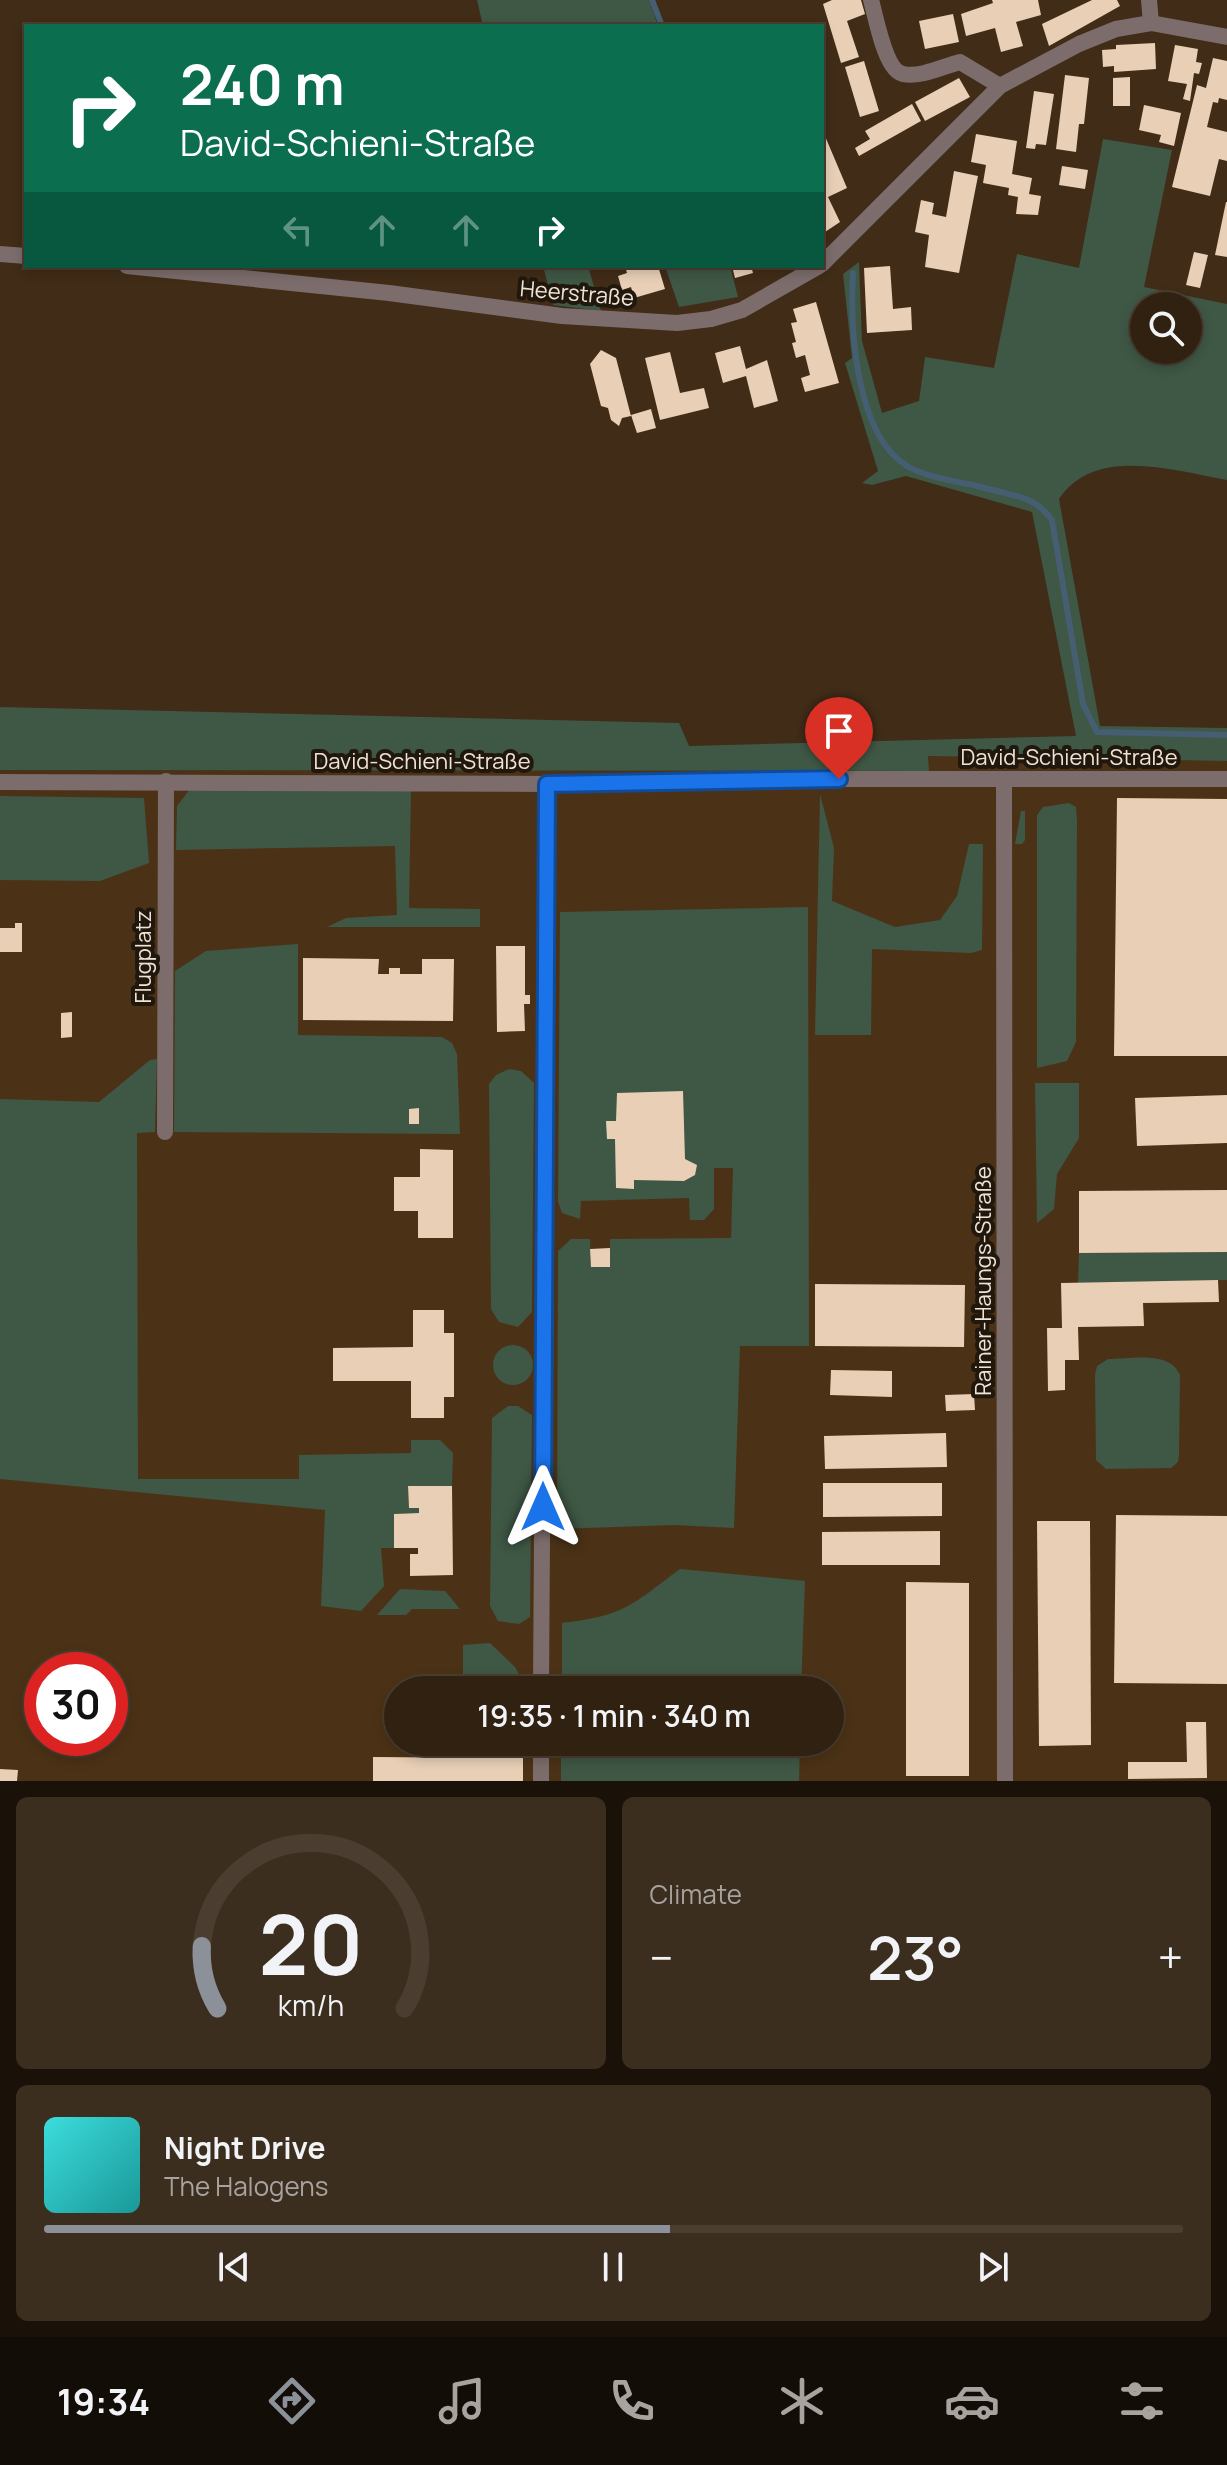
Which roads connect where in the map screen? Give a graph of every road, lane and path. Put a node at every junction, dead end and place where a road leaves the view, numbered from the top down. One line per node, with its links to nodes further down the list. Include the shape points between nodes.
1 (871, 0): 5 (street, via 896,71 904,75 960,62)
2 (1149, 0): 3 (street)
3 (1151, 23): 4 (street); 5 (street, Heerstraße, via 1116,29 1079,44)
4 (1227, 37)
5 (1000, 86): 8 (street, Heerstraße)
6 (0, 254): 7 (street)
7 (24, 256)
8 (824, 262)
9 (146, 268): 10 (street, Heerstraße, via 562,316 677,323 742,310)
10 (816, 268)
11 (1227, 779): 12 (street, David-Schieni-Straße)
12 (1004, 780): 15 (street, David-Schieni-Straße); 20 (street, Rainer-Haungs-Straße)
13 (166, 781): 14 (street, David-Schieni-Straße); 15 (street, David-Schieni-Straße); 16 (street, Flugplatz)
14 (0, 782)
15 (547, 784): 17 (street)
16 (165, 1132)
17 (541, 1676)
18 (541, 1756): 19 (street)
19 (541, 1781)
20 (1005, 1781)

